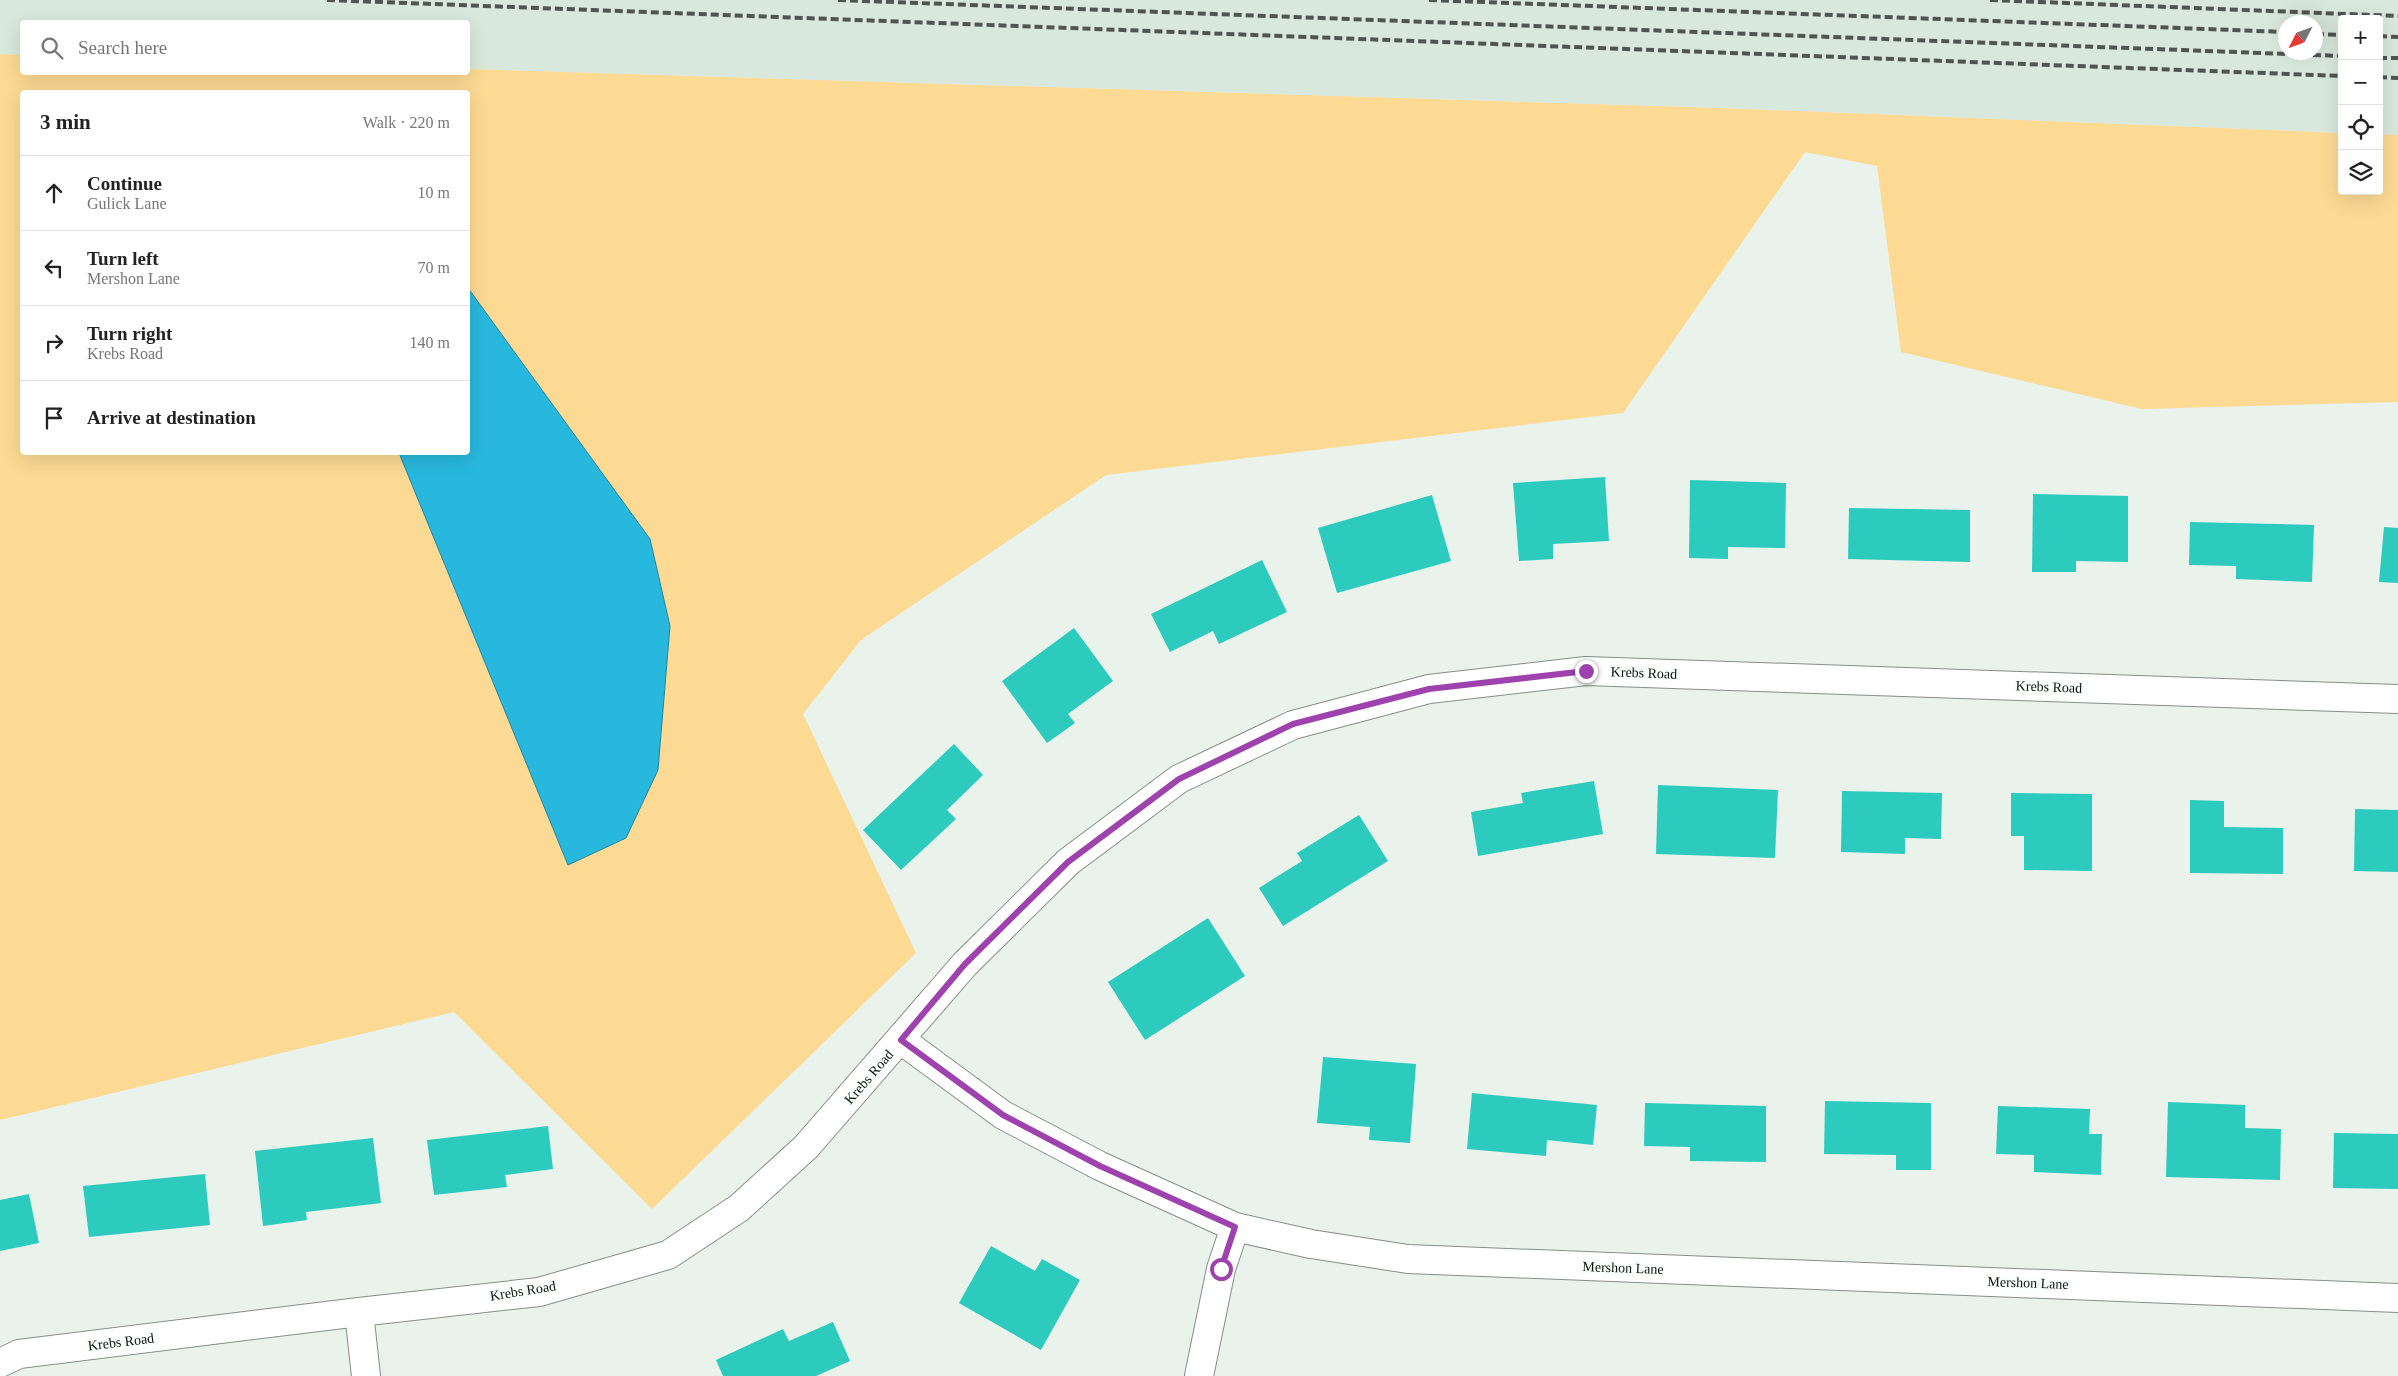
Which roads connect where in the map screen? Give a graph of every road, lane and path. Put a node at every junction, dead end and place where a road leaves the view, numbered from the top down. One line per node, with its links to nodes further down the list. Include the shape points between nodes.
1 (2398, 699): 2 (street, Krebs Road, via 1586,671 1429,689 1293,724 1179,779 1068,862 965,964)
2 (901, 1040): 3 (street, Mershon Lane, via 1003,1115 1100,1166); 5 (street, Krebs Road, via 806,1147 739,1208 668,1255 538,1292)
3 (1235, 1227): 4 (street, Mershon Lane, via 1311,1244 1408,1259); 8 (street, via 1221,1269)
4 (2398, 1298)
5 (359, 1312): 6 (street, Krebs Road, via 19,1354); 7 (street)
6 (0, 1363)
7 (366, 1376)
8 (1199, 1376)

